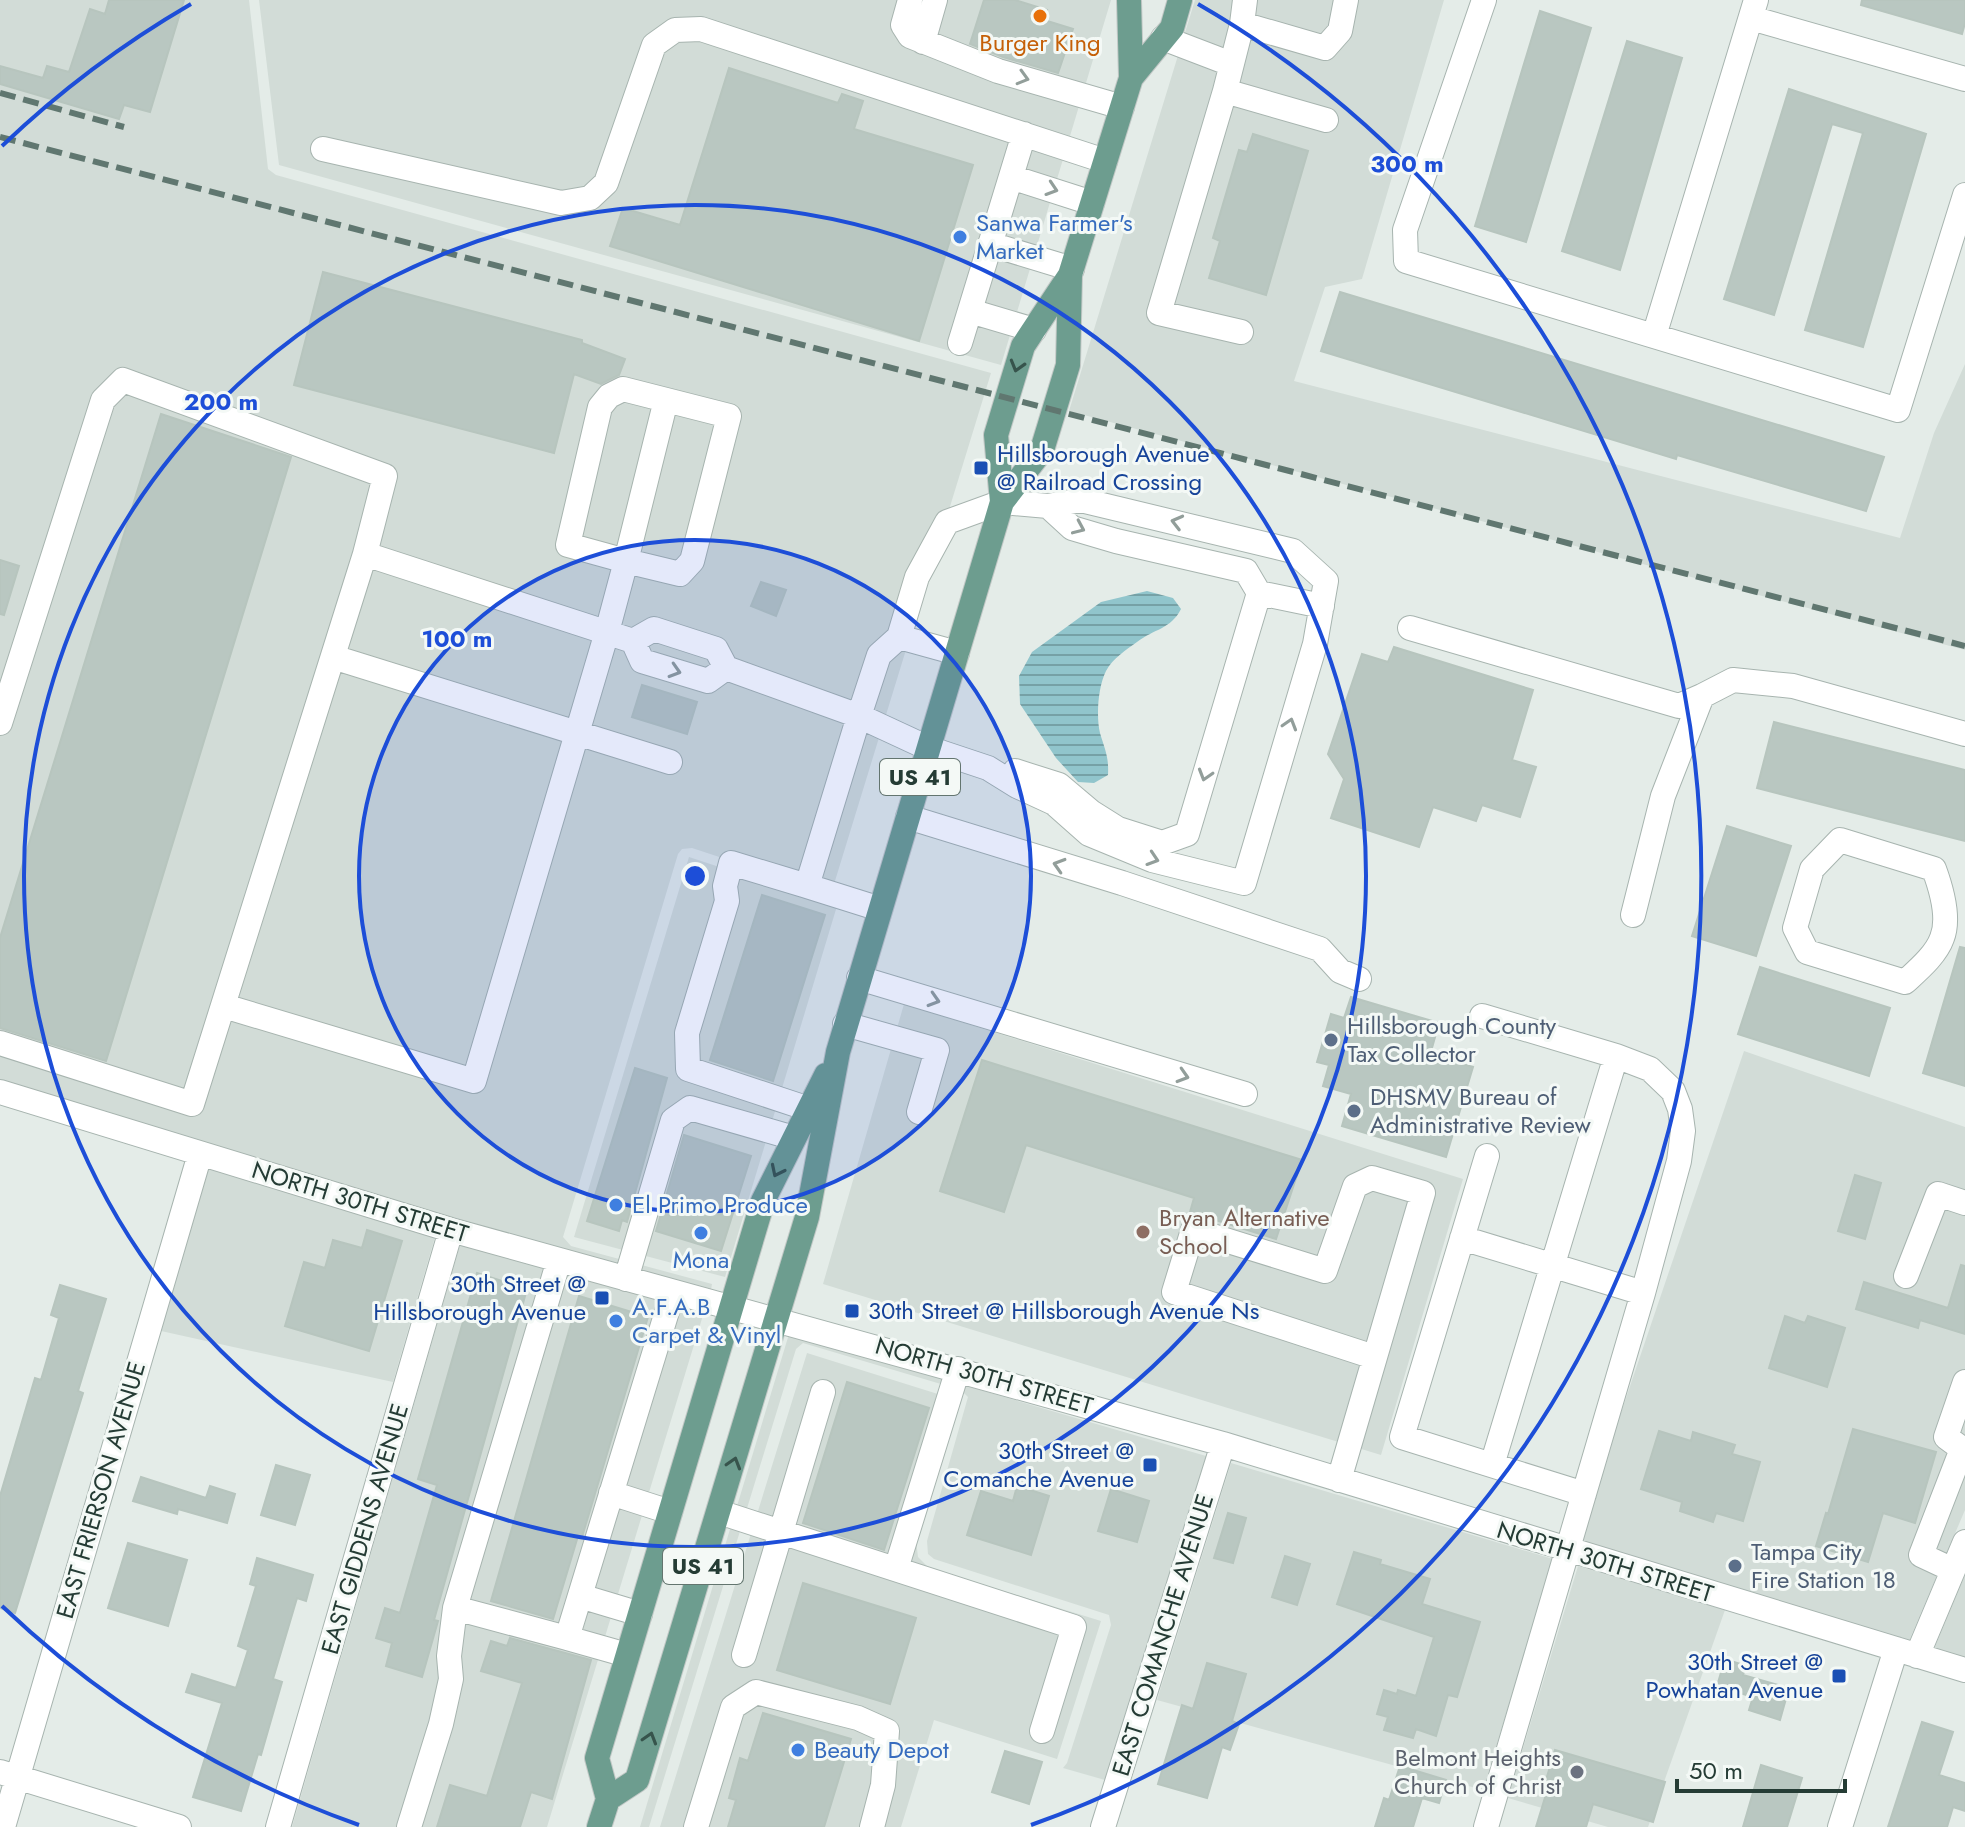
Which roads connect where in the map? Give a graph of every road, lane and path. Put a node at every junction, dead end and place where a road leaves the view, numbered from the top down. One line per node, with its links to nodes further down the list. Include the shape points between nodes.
1 (910, 0): 10 (street, via 903,25)
2 (935, 0): 10 (street)
3 (1128, 0): 12 (main road, US 41)
4 (1180, 0): 9 (main road, US 41, via 1172,28)
5 (1484, 0): 28 (street, via 1405,230 1406,261)
6 (1345, 1): 8 (street, via 1340,31 1325,48)
7 (1753, 9): 13 (street); 28 (street)
8 (1244, 12): 11 (street)
9 (1163, 38): 11 (street); 12 (main road, US 41)
10 (923, 42): 15 (street, one-way to 15, via 998,71)
11 (1231, 64): 14 (street)
12 (1131, 78): 15 (main road, US 41)
13 (1965, 79)
14 (1225, 91): 16 (street); 27 (street, via 1159,313)
15 (1122, 107): 19 (main road, US 41)
16 (1326, 120)
17 (1024, 134): 18 (street, via 701,29 675,30 654,45 606,183 590,198 561,203); 19 (street); 20 (street)
18 (323, 149)
19 (1105, 161): 22 (main road, US 41)
20 (1011, 177): 22 (street, one-way to 22); 23 (street)
21 (1965, 195): 28 (street, via 1898,410)
22 (1092, 203): 24 (main road, US 41)
23 (990, 244): 24 (street); 25 (street)
24 (1071, 272): 26 (main road, US 41); 31 (main road, US 41, via 1068,365 1042,450)
25 (970, 311): 26 (street); 29 (street)
26 (1034, 330): 31 (main road, US 41, one-way to 31, via 1023,346 996,435)
27 (1241, 332)
28 (1654, 336)
29 (960, 343)
30 (666, 400): 34 (street); 34 (street, via 623,389 600,407 568,545); 34 (street, via 729,416 692,561 680,574)
31 (1002, 502): 32 (street); 39 (street, via 947,522 917,577); 41 (main road, US 41)
32 (1048, 506): 35 (street, one-way to 35, via 1072,528 1246,571); 36 (street, one-way to 32, via 1326,581 1293,551 1081,500)
33 (365, 554): 38 (street); 42 (street); 46 (street, via 385,476 123,380 103,400)
34 (626, 561): 38 (street)
35 (1259, 593): 36 (street); 51 (street, one-way to 51, via 1187,834 1162,843 1118,829 1059,785 1021,771)
36 (1322, 606): 51 (street, one-way to 36, via 1054,803 1089,834 1152,860 1244,883)
37 (1410, 628): 44 (street, via 1679,706)
38 (607, 632): 40 (street); 47 (street)
39 (899, 637): 41 (street); 45 (street, via 879,655)
40 (633, 641): 43 (street, via 654,629 716,649); 43 (street, one-way to 43, via 642,661 708,681)
41 (957, 653): 49 (main road, US 41)
42 (333, 657): 47 (street); 59 (street)
43 (726, 668): 45 (street)
44 (1702, 696): 48 (street, via 1733,680 1793,686); 55 (street, via 1663,796)
45 (859, 716): 49 (street); 53 (street)
46 (0, 723)
47 (575, 734): 50 (street); 59 (street, via 474,1081)
48 (1965, 734)
49 (928, 748): 51 (street); 52 (main road, US 41)
50 (670, 762)
51 (988, 768)
52 (908, 817): 54 (main road, US 41); 58 (street, one-way to 52, via 1340,971 1320,949)
53 (807, 886): 54 (street); 67 (street, via 731,863 727,901 687,1033 688,1069)
54 (880, 909): 57 (main road, US 41)
55 (1633, 915)
56 (1954, 941): 56 (street, via 1934,869 1840,840 1812,869 1795,928 1807,952 1905,982)
57 (859, 978): 61 (main road, US 41); 66 (street, one-way to 66)
58 (1359, 979)
59 (224, 1006): 62 (street, via 192,1104)
60 (1482, 1016): 64 (street)
61 (845, 1024): 63 (main road, US 41); 68 (street, via 937,1050)
62 (0, 1043)
63 (838, 1052): 67 (main road, US 41); 82 (main road, US 41, via 807,1217)
64 (1616, 1056): 76 (street); 80 (street, via 1660,1076 1673,1091 1682,1119 1679,1161)
65 (0, 1092): 70 (street, NORTH 30TH STREET)
66 (1245, 1094)
67 (809, 1109): 69 (main road, US 41)
68 (919, 1112)
69 (794, 1138): 78 (street, via 690,1108 673,1120); 81 (main road, US 41, one-way to 81, via 763,1201)
70 (200, 1154): 73 (street, NORTH 30TH STREET); 109 (street, EAST FRIERSON AVENUE)
71 (1487, 1156): 74 (street)
72 (1965, 1203): 77 (street, via 1938,1194)
73 (451, 1230): 75 (street, NORTH 30TH STREET); 113 (street, EAST GIDDENS AVENUE)
74 (1462, 1238): 76 (street); 89 (street, via 1402,1437)
75 (559, 1260): 78 (street, NORTH 30TH STREET); 101 (street)
76 (1553, 1265): 80 (street); 89 (street)
77 (1906, 1276)
78 (626, 1279): 79 (street, NORTH 30TH STREET)
79 (673, 1292): 81 (street, NORTH 30TH STREET); 91 (street)
80 (1643, 1293): 92 (street)
81 (731, 1308): 82 (street, NORTH 30TH STREET); 93 (main road, US 41)
82 (778, 1319): 84 (street, NORTH 30TH STREET); 94 (main road, US 41, one-way to 82)
83 (1374, 1357): 83 (street, via 1423,1193 1372,1178 1355,1186 1325,1271 1193,1230 1174,1292); 90 (street)
84 (958, 1369): 87 (street, NORTH 30TH STREET); 98 (street)
85 (1965, 1382): 88 (street, via 1946,1437)
86 (823, 1392): 95 (street)
87 (1223, 1444): 90 (street, NORTH 30TH STREET); 118 (street, EAST COMANCHE AVENUE)
88 (1964, 1450): 99 (street, via 1921,1555)
89 (1492, 1465): 92 (street)
90 (1339, 1480): 97 (street, NORTH 30TH STREET)
91 (611, 1493): 93 (street); 100 (street)
92 (1584, 1494): 97 (street)
93 (670, 1512): 102 (main road, US 41)
94 (719, 1512): 95 (street); 110 (main road, US 41, one-way to 94, via 637,1780)
95 (780, 1532): 98 (street); 106 (street)
96 (1965, 1542): 99 (street)
97 (1569, 1551): 104 (street, NORTH 30TH STREET); 119 (street)
98 (896, 1569): 108 (street, via 1074,1627)
99 (1953, 1570): 104 (street)
100 (580, 1596): 102 (street); 103 (street)
101 (455, 1608): 103 (street); 114 (street, via 451,1679)
102 (640, 1614): 105 (main road, US 41)
103 (567, 1638): 105 (street)
104 (1906, 1653): 107 (street, NORTH 30TH STREET); 120 (street)
105 (627, 1655): 110 (main road, US 41, via 597,1758)
106 (744, 1655)
107 (1965, 1670)
108 (1042, 1731)
109 (9, 1775): 111 (street, EAST FRIERSON AVENUE); 112 (street)
110 (608, 1799): 115 (main road)
111 (3, 1827)
112 (179, 1827)
113 (278, 1827)
114 (409, 1827)
115 (599, 1827)
116 (696, 1827): 117 (street, via 733,1707 756,1692 858,1718 887,1731 883,1785)
117 (872, 1827)
118 (1103, 1827)
119 (1486, 1827)
120 (1840, 1827)

